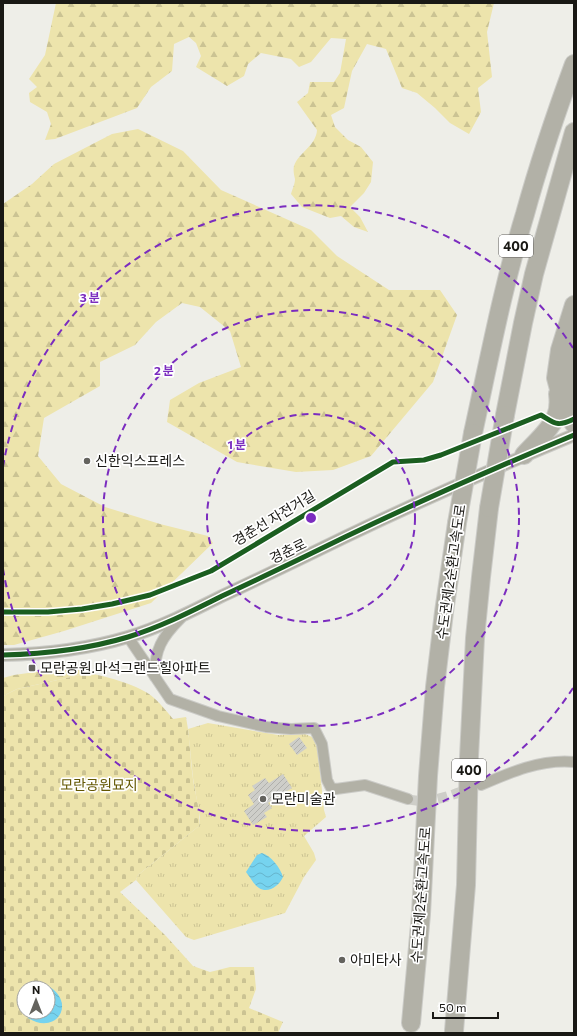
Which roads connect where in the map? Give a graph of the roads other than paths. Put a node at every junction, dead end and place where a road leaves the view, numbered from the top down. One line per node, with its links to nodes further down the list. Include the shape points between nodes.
1 (574, 49): 3 (highway)
2 (574, 64): 3 (highway, 수도권제2순환고속도로 / 400)
3 (558, 109): 19 (highway, 수도권제2순환고속도로 / 400, bridge, via 524,215 473,433 457,522 435,687 421,914)
4 (574, 132): 6 (highway, 수도권제2순환고속도로 / 400)
5 (574, 151): 6 (highway)
6 (558, 188): 20 (highway, 수도권제2순환고속도로 / 400, bridge, via 523,323 489,508 475,638 466,885)
7 (574, 305): 9 (highway, via 560,350)
8 (574, 346): 9 (highway)
9 (566, 382): 10 (highway, via 564,408); 11 (highway, via 556,416)
10 (573, 426): 11 (street, 경춘로)
11 (524, 455): 12 (street, 경춘로, via 370,525)
12 (183, 615): 13 (street, 경춘로); 15 (street, via 160,644 155,661)
13 (128, 637): 14 (street, 경춘로, via 84,648); 15 (street)
14 (3, 656)
15 (155, 677): 18 (street, via 170,699 218,716 266,727 314,728 322,744 327,780 331,788 365,785)
16 (574, 762): 17 (street, via 530,765)
17 (481, 785)
18 (408, 799)
19 (411, 1022)
20 (454, 1031)

